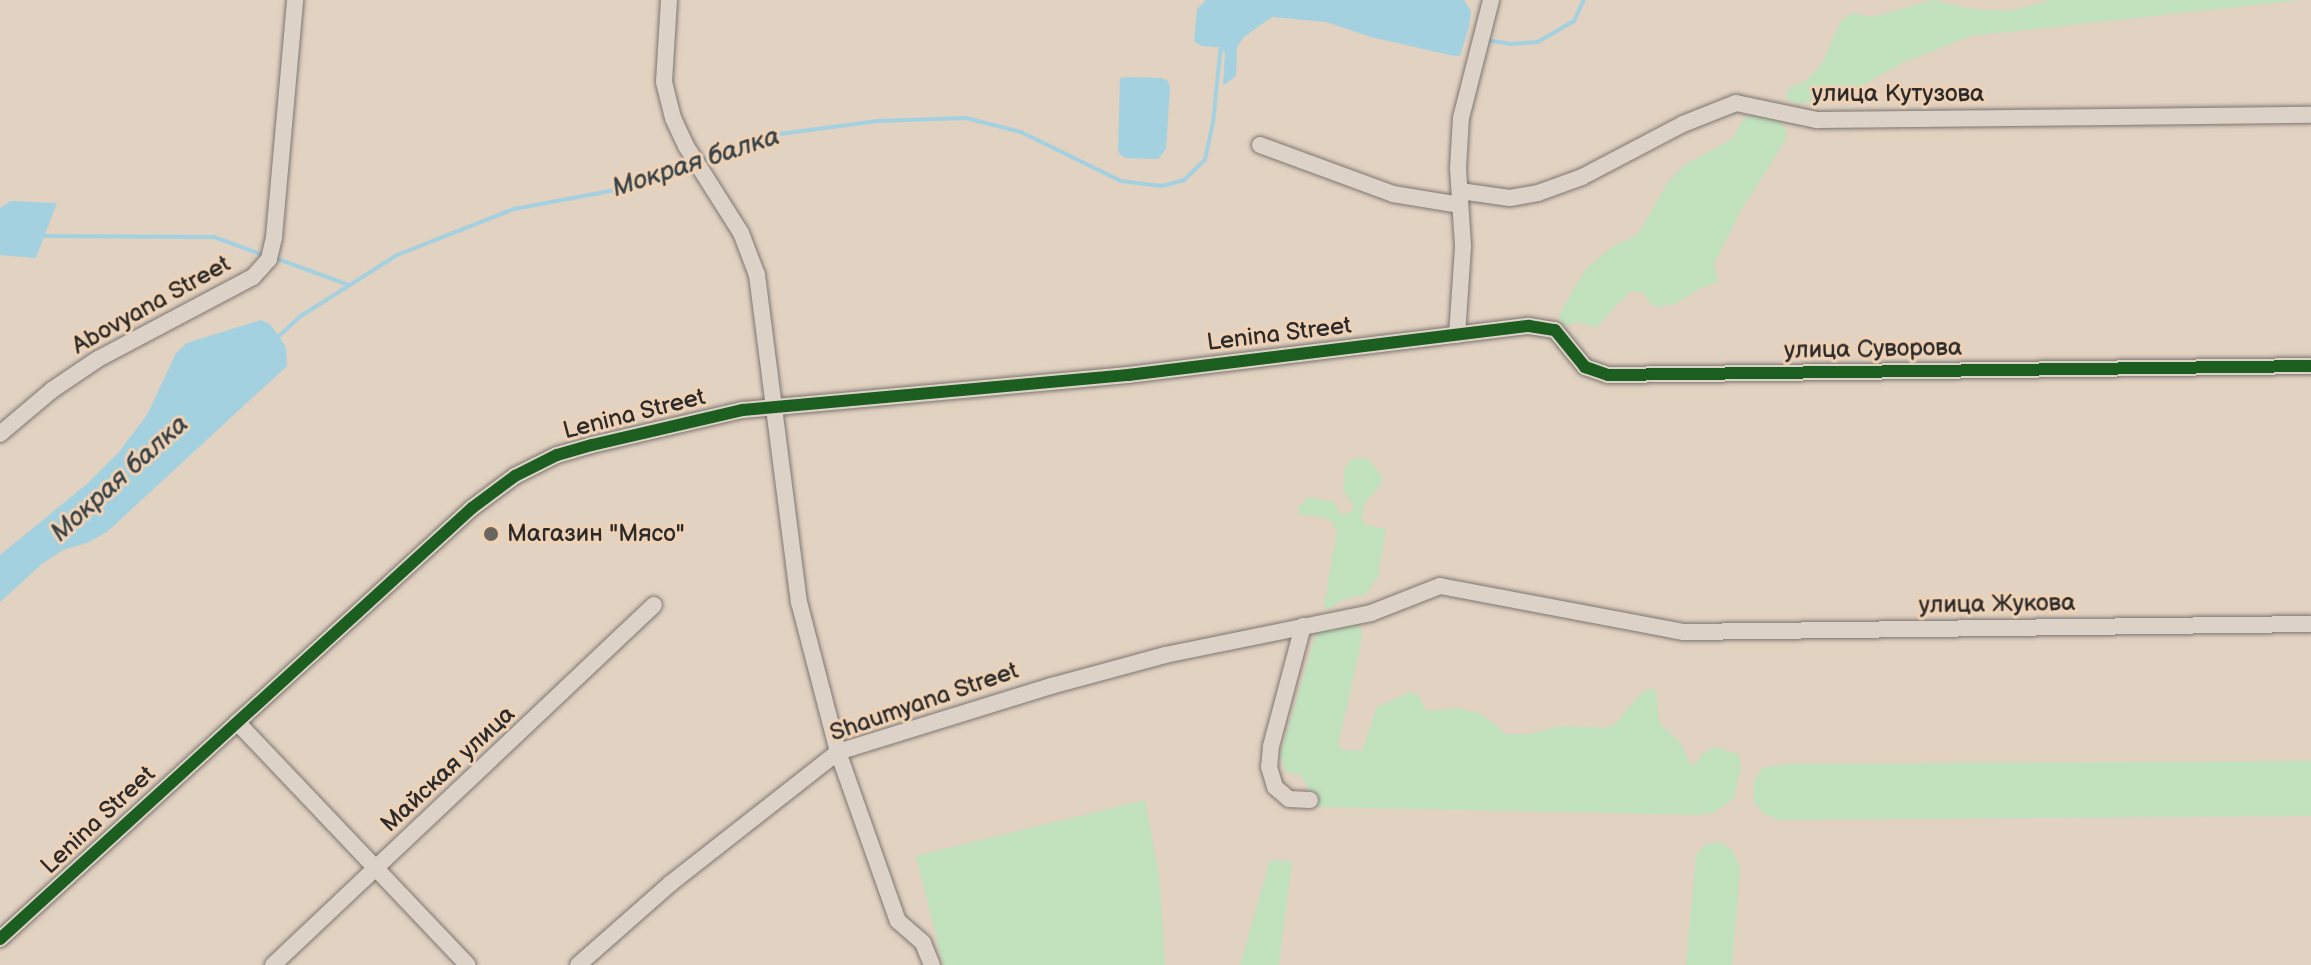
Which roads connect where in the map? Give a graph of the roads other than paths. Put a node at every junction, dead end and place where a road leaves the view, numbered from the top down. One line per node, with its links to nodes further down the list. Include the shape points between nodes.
1 (295, 0): 10 (street, Abovyana Street, via 269,259 253,277 98,359)
2 (669, 0): 9 (street, via 664,82 673,118 751,254 761,297)
3 (1491, 0): 6 (street, via 1461,118)
4 (2311, 115): 6 (street, улица Кутузова, via 1817,120 1736,103 1538,193)
5 (1260, 145): 6 (street, улица Кутузова, via 1393,194)
6 (1460, 198): 7 (street, via 1463,246)
7 (1457, 335): 8 (street, улица Суворова, via 1544,326 1555,330 1585,367 1608,375); 9 (street, Lenina Street, via 1128,375)
8 (2311, 366)
9 (771, 407): 14 (street, Lenina Street, via 592,445 515,476 472,508); 15 (street, via 799,602)
10 (0, 434)
11 (654, 605): 17 (street, Майская улица)
12 (2311, 624): 13 (street, улица Жукова, via 1684,632 1440,586 1371,613)
13 (1303, 626): 15 (street, Shaumyana Street, via 1165,655); 16 (street, via 1269,767 1275,787 1289,799)
14 (237, 722): 17 (street); 18 (street, Lenina Street)
15 (838, 752): 21 (street, Shaumyana Street, via 671,883); 22 (street, via 898,921 923,943)
16 (1310, 800)
17 (376, 869): 19 (street, Майская улица); 20 (street)
18 (0, 939)
19 (273, 965)
20 (468, 965)
21 (578, 965)
22 (932, 965)

